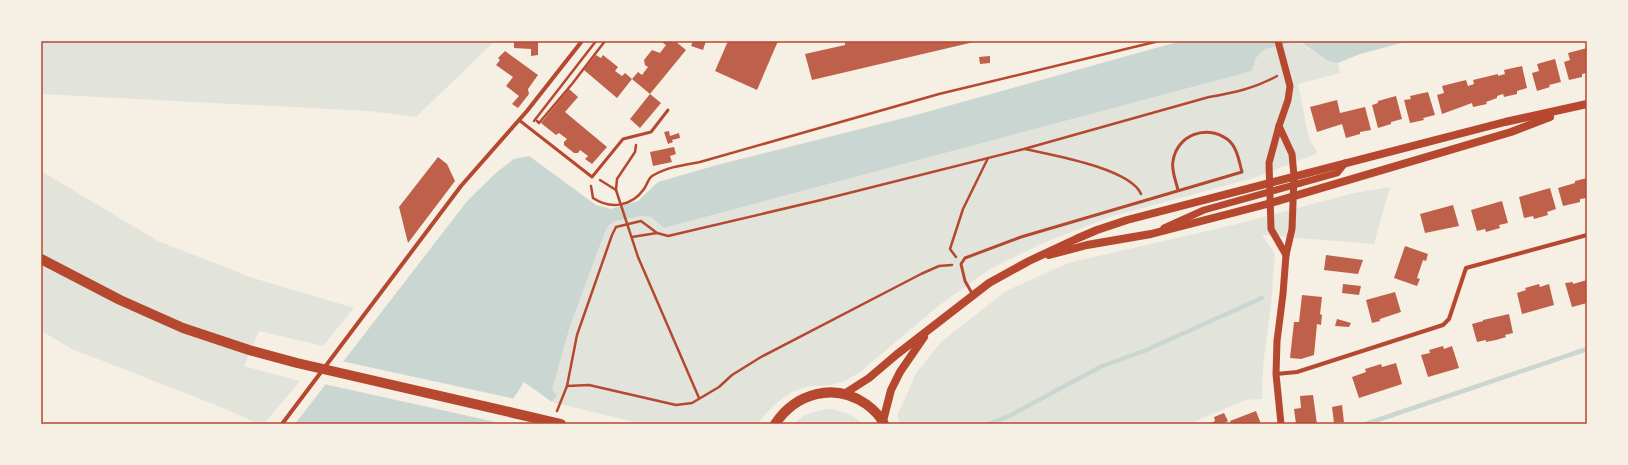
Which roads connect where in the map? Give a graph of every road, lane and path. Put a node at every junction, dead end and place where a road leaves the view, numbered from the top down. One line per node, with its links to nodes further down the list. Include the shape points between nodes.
1 (582, 41): 10 (street)
2 (596, 41): 11 (path)
3 (605, 41): 11 (path, via 539,123)
4 (1159, 41): 20 (path, via 939,94 700,162 667,168 651,177 635,200 612,206 593,198)
5 (1278, 41): 6 (street)
6 (1287, 71): 13 (street, via 1290,86 1288,100); 16 (path, via 1262,84)
7 (1587, 104): 8 (main road)
8 (1571, 108): 18 (main road, via 1505,122); 27 (main road, via 1511,132)
9 (668, 110): 15 (lane, via 651,132)
10 (527, 111): 11 (path); 12 (street)
11 (536, 119): 14 (path)
12 (519, 120): 14 (lane); 46 (street, via 461,186)
13 (1279, 126): 19 (street, via 1292,154); 21 (street, via 1269,163)
14 (529, 128): 20 (lane)
15 (637, 136): 20 (lane, via 623,139); 24 (path, via 635,152 617,179)
16 (1024, 149): 17 (path); 28 (path, via 1082,162 1123,177 1139,189)
17 (988, 158): 30 (path, via 668,236); 37 (path, via 963,209 950,249)
18 (1345, 163): 19 (main road); 22 (street, via 1337,173)
19 (1294, 176): 21 (main road); 22 (street); 23 (street)
20 (592, 177): 24 (path, via 602,180)
21 (1270, 183): 26 (street); 36 (main road, via 1126,220 1097,230)
22 (1294, 186): 23 (street); 27 (street)
23 (1283, 188): 26 (street); 29 (street)
24 (616, 190): 33 (path)
25 (1178, 190): 25 (lane, via 1242,172 1238,153 1228,140 1216,134 1201,132 1186,138 1176,148 1173,161); 28 (lane)
26 (1270, 192): 29 (street); 31 (street, via 1204,210)
27 (1293, 196): 29 (main road); 34 (street, via 1292,229)
28 (1144, 201): 37 (lane, via 1021,237 970,255)
29 (1271, 202): 31 (main road); 34 (street, via 1271,229)
30 (657, 233): 33 (path); 41 (path, via 641,221 616,227 577,335)
31 (1151, 234): 36 (main road, via 1087,246)
32 (1587, 236): 40 (street, via 1466,268 1449,320 1443,325 1297,372)
33 (632, 237): 43 (path, via 638,257)
34 (1286, 255): 40 (street)
35 (41, 259): 44 (main road, via 120,300 183,328 249,350)
36 (1029, 261): 38 (main road)
37 (961, 264): 38 (lane, via 965,281); 43 (path, via 939,266 921,274 761,357)
38 (973, 295): 39 (main road)
39 (928, 331): 42 (main road, via 869,378); 45 (main road, via 891,390)
40 (1276, 374): 48 (street)
41 (567, 386): 43 (path, via 589,385 676,405 692,403); 44 (path)
42 (844, 394): 45 (main road, via 873,409); 47 (main road, via 828,392 811,395 796,402)
43 (699, 398)
44 (558, 421)
45 (884, 423)
46 (282, 424)
47 (775, 424)
48 (1281, 424)

